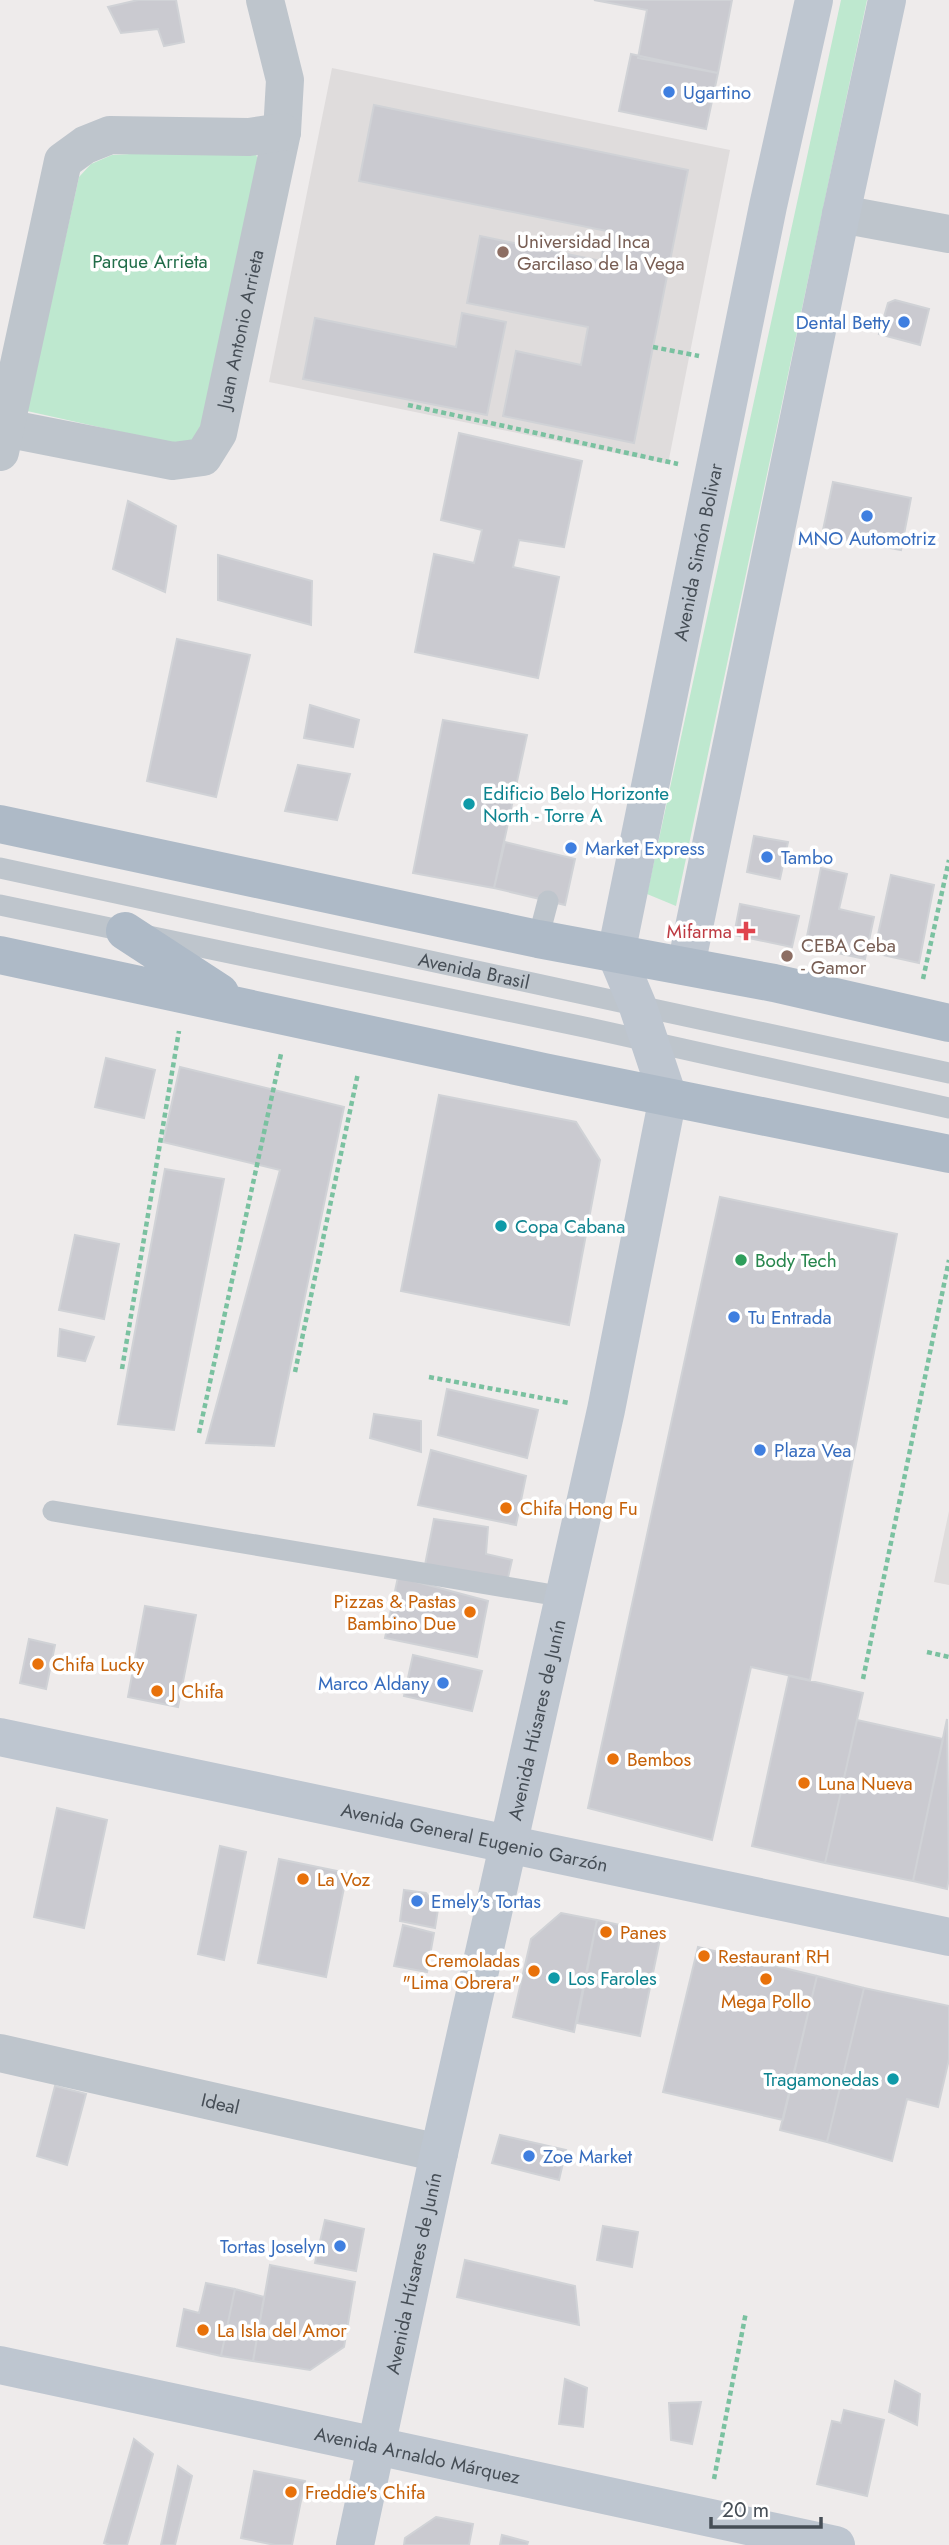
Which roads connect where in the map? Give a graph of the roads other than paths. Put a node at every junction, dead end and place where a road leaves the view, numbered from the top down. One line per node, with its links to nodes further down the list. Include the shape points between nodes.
1 (265, 0): 4 (street, Juan Antonio Arrieta, via 285,80)
2 (814, 0): 14 (main road, Avenida Simón Bolivar)
3 (887, 0): 5 (main road)
4 (282, 132): 7 (street, via 248,138 110,135 85,145 63,162); 7 (street, Juan Antonio Arrieta, via 218,433 203,457 173,461)
5 (841, 214): 6 (street); 16 (main road)
6 (949, 234)
7 (3, 440)
8 (0, 824): 13 (main road)
9 (0, 868): 17 (lane, Avenida Brasil)
10 (548, 901): 13 (lane)
11 (0, 905): 12 (lane, Avenida Brasil)
12 (125, 932): 18 (main road); 20 (lane, Avenida Brasil)
13 (538, 939): 14 (main road)
14 (615, 954): 16 (main road); 17 (main road)
15 (0, 955): 18 (main road)
16 (686, 967): 19 (main road)
17 (637, 1004): 20 (main road); 21 (lane, Avenida Brasil)
18 (243, 1007): 22 (main road)
19 (932, 1019)
20 (649, 1041): 22 (main road); 23 (lane, Avenida Brasil)
21 (949, 1073)
22 (668, 1097): 24 (main road); 26 (main road, Avenida Húsares de Junín)
23 (949, 1108)
24 (949, 1154)
25 (52, 1511): 26 (lane)
26 (565, 1597): 28 (main road, Avenida Húsares de Junín)
27 (0, 1737): 28 (main road, Avenida General Eugenio Garzón)
28 (509, 1843): 29 (main road, Avenida General Eugenio Garzón); 31 (main road, Avenida Húsares de Junín)
29 (949, 1937)
30 (0, 2053): 31 (street, Ideal)
31 (439, 2153): 33 (main road, Avenida Húsares de Junín)
32 (0, 2365): 33 (main road, Avenida Arnaldo Márquez)
33 (376, 2446): 34 (main road, Avenida Húsares de Junín); 35 (main road, Avenida Arnaldo Márquez)
34 (355, 2545)
35 (836, 2545)

